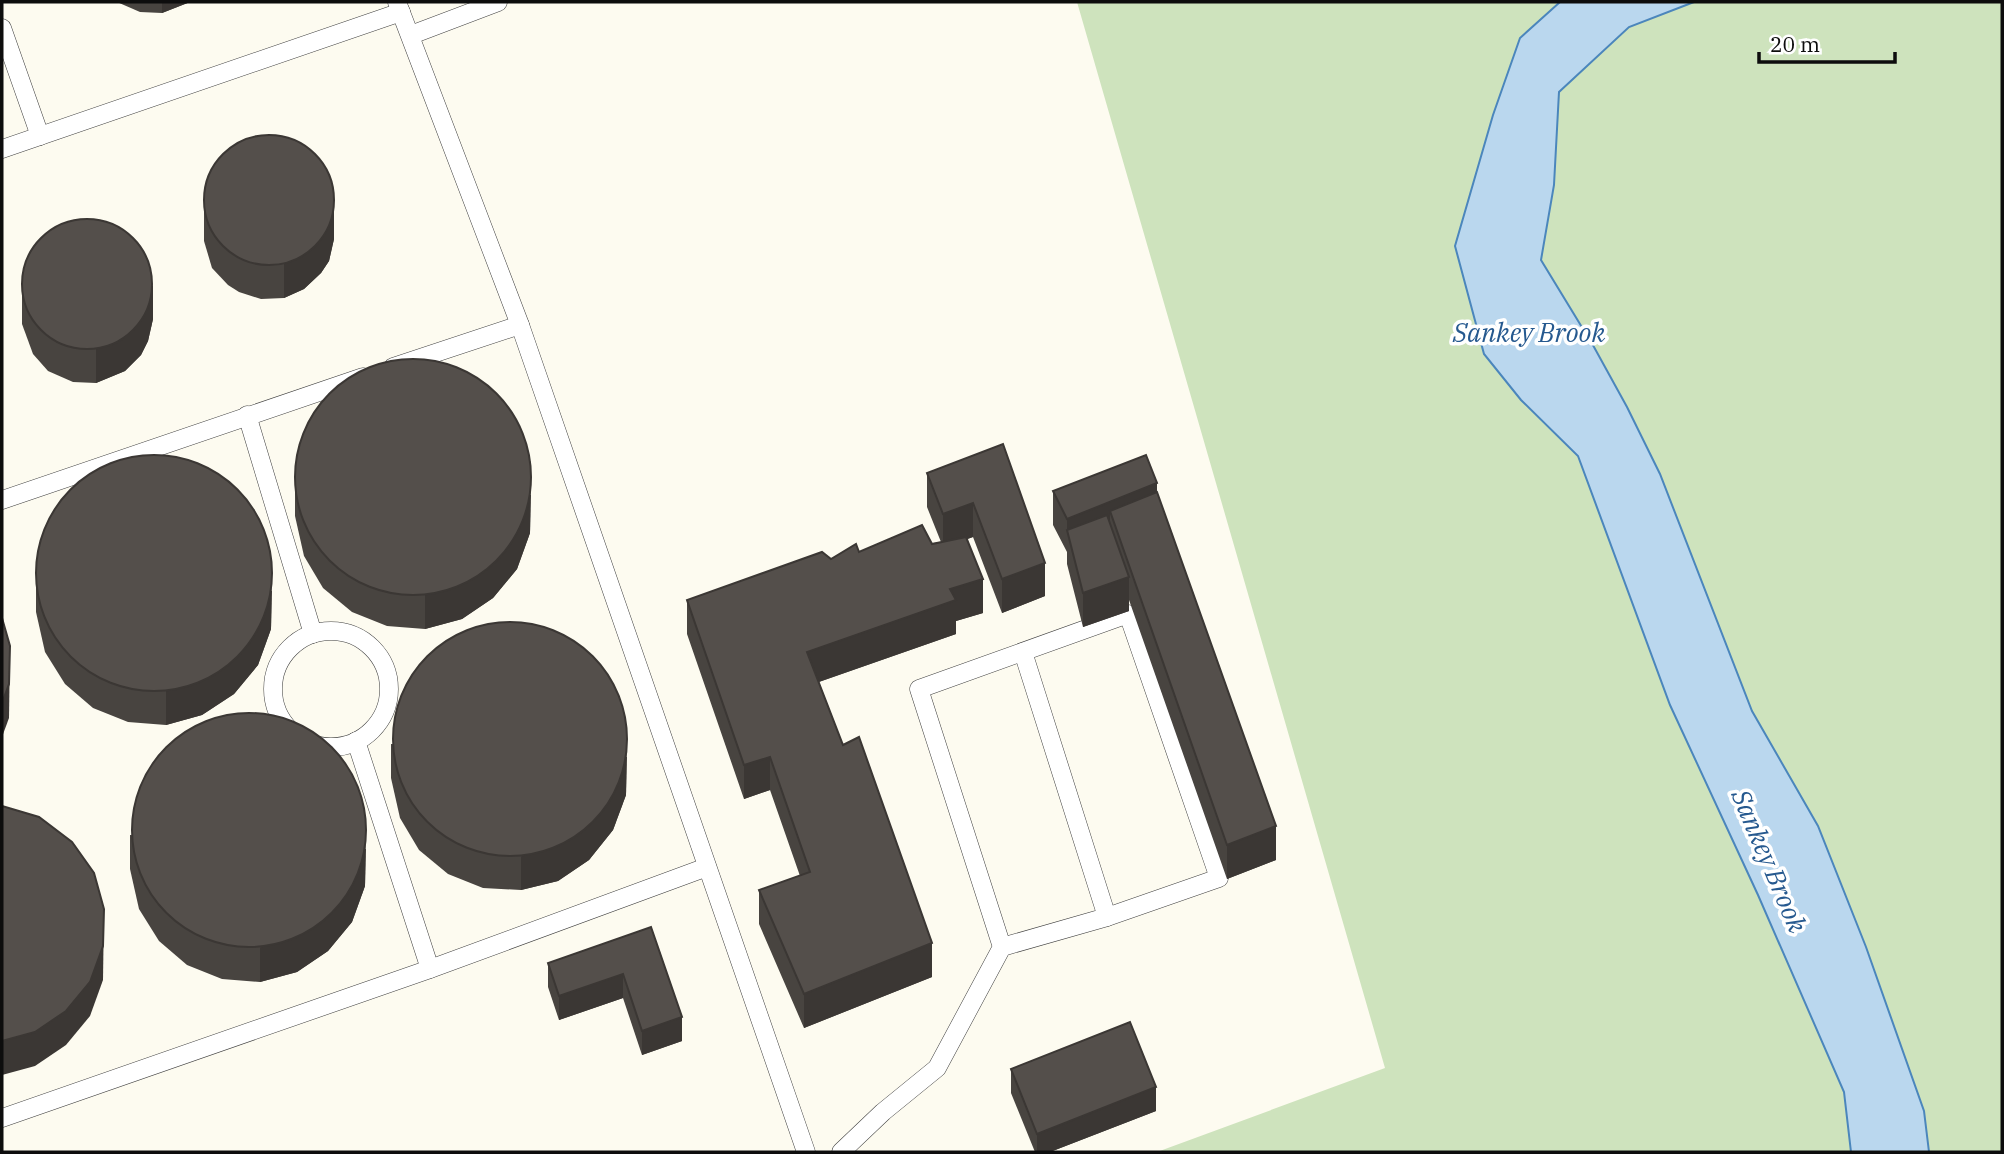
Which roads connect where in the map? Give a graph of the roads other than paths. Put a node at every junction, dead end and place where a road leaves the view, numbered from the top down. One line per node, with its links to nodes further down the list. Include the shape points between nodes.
1 (498, 2): 4 (lane)
2 (399, 7): 4 (lane); 5 (lane)
3 (2, 28): 5 (lane)
4 (411, 35): 7 (lane)
5 (40, 136): 6 (lane)
6 (2, 149)
7 (520, 325): 8 (lane); 13 (lane)
8 (247, 415): 9 (lane); 10 (lane)
9 (2, 500)
10 (313, 634): 12 (lane, via 332,630 351,634 368,644 388,676 383,715 372,731); 12 (lane, via 295,643 275,674 273,693 278,711 301,739 319,746 338,747)
11 (1023, 652): 14 (lane); 14 (lane, via 1128,614 1219,878); 15 (lane, via 919,689)
12 (356, 741): 16 (lane)
13 (707, 867): 16 (lane); 18 (lane)
14 (1107, 917): 15 (lane)
15 (1002, 947): 19 (lane, via 937,1068)
16 (430, 969): 17 (lane)
17 (2, 1118)
18 (806, 1152)
19 (841, 1152)

